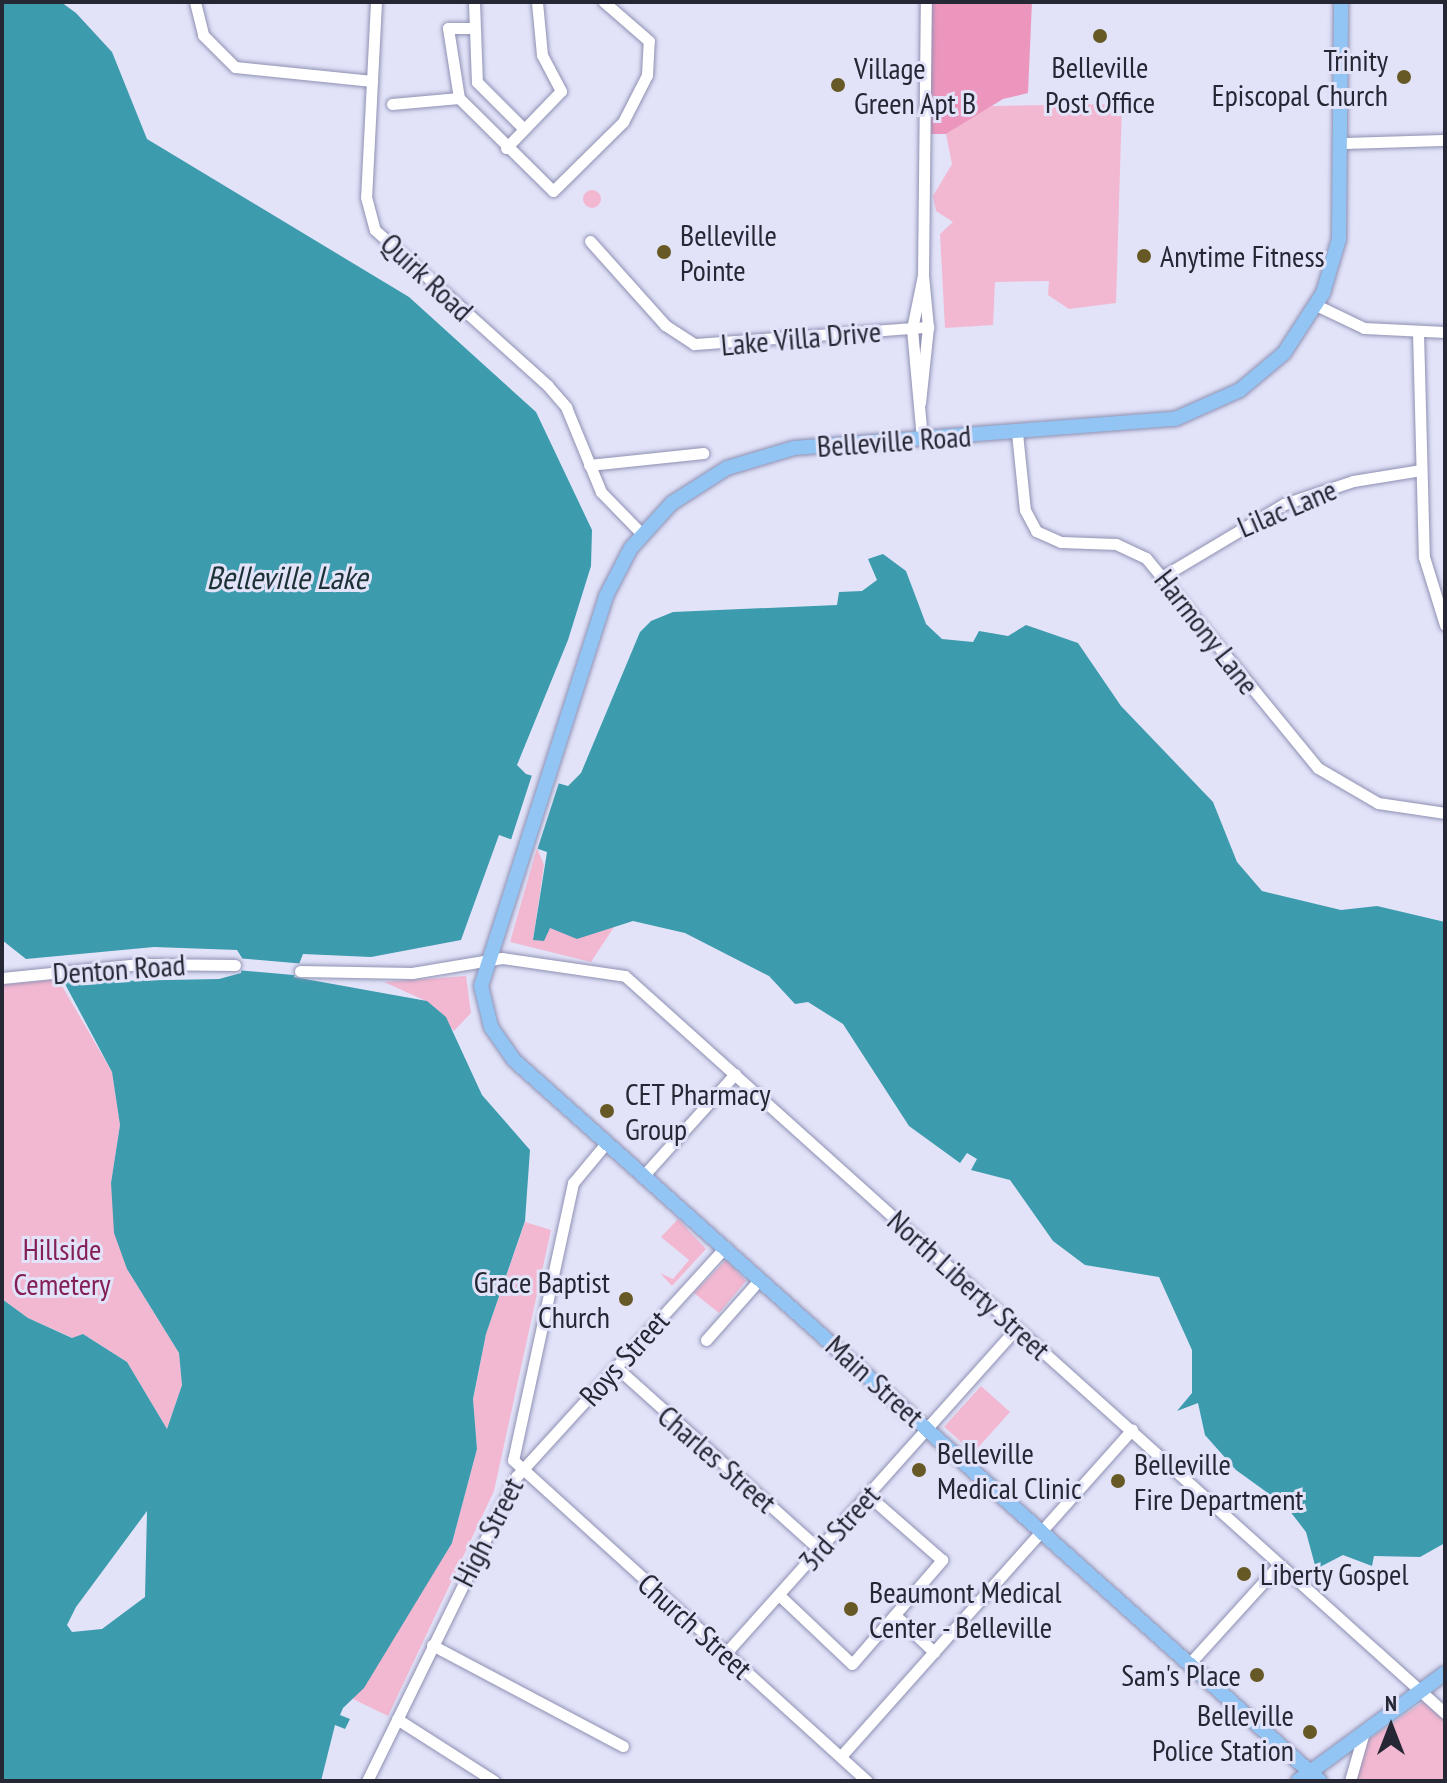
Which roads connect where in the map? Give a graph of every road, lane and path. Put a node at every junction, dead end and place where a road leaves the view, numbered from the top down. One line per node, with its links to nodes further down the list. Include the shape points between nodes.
1 (195, 2): 9 (street, via 203,35 235,67)
2 (376, 2): 9 (street, Quirk Road)
3 (474, 2): 8 (street)
4 (537, 2): 12 (street, via 542,55 561,91)
5 (604, 2): 15 (street, via 644,34 651,50 623,122 553,191)
6 (926, 2): 17 (street, Lake Villa Drive)
7 (1341, 2): 14 (main road, Belleville Road)
8 (473, 28): 10 (street, via 448,28); 12 (street, via 477,82)
9 (372, 81): 27 (street, Quirk Road, via 366,197 375,230 548,386 566,407)
10 (459, 98): 11 (street); 15 (street)
11 (392, 104)
12 (524, 129): 15 (street)
13 (1445, 140): 14 (street)
14 (1342, 143): 18 (main road, Belleville Road, via 1339,239)
15 (506, 148)
16 (590, 241): 20 (street, Lake Villa Drive, via 665,325 694,344)
17 (923, 275): 19 (street, Lake Villa Drive); 20 (street, Lake Villa Drive)
18 (1316, 305): 21 (street, via 1364,328); 24 (main road, Belleville Road, via 1270,367 1206,408 1146,424)
19 (928, 327): 20 (street, Lake Villa Drive); 23 (street, Lake Villa Drive)
20 (912, 329): 23 (street, Lake Villa Drive)
21 (1418, 332): 22 (street); 28 (street)
22 (1445, 332)
23 (920, 403): 25 (street, Lake Villa Drive)
24 (1017, 433): 25 (main road, Belleville Road); 30 (street, Harmony Lane, via 1025,510 1036,531 1061,542 1125,546)
25 (922, 439): 29 (main road, Belleville Road, via 794,448 750,459 688,491)
26 (703, 453): 27 (street)
27 (589, 465): 29 (street, Quirk Road, via 610,506)
28 (1421, 470): 30 (street, Lilac Lane, via 1353,481 1284,504); 31 (street, via 1424,557)
29 (642, 534): 33 (main road, Belleville Road, via 606,596)
30 (1165, 575): 32 (street, Harmony Lane, via 1315,766 1378,803)
31 (1445, 625)
32 (1445, 813)
33 (483, 962): 35 (street, via 412,973); 37 (main road, Belleville Road); 38 (street, North Liberty Street, via 502,958 625,976)
34 (235, 965): 36 (street, Denton Road, via 140,964)
35 (300, 971)
36 (2, 978)
37 (483, 1002): 39 (main road, Main Street, via 507,1053)
38 (735, 1074): 40 (street); 43 (street, North Liberty Street)
39 (607, 1142): 40 (main road, Main Street); 48 (street, High Street, via 573,1183 511,1446)
40 (644, 1175): 41 (main road, Main Street)
41 (725, 1247): 42 (main road, Main Street); 45 (street, Roys Street)
42 (760, 1279): 44 (street); 46 (main road, Main Street)
43 (1016, 1329): 46 (street, 3rd Street); 47 (street, North Liberty Street)
44 (706, 1340)
45 (616, 1367): 48 (street, Roys Street); 51 (street, Charles Street)
46 (928, 1428): 49 (street, 3rd Street); 50 (main road, Main Street)
47 (1132, 1430): 50 (street); 52 (street, North Liberty Street)
48 (523, 1469): 55 (street, High Street); 57 (street, Church Street)
49 (869, 1496): 51 (street, 3rd Street); 54 (street, via 942,1560)
50 (1042, 1531): 56 (street); 58 (main road, Main Street)
51 (819, 1549): 53 (street, 3rd Street)
52 (1279, 1565): 58 (street); 60 (street, North Liberty Street)
53 (779, 1595): 54 (street, via 852,1664); 57 (street, 3rd Street)
54 (895, 1615): 56 (street)
55 (432, 1645): 62 (street, High Street); 64 (street)
56 (934, 1652): 65 (street)
57 (725, 1654): 65 (street, Church Street)
58 (1190, 1663): 66 (main road, Main Street)
59 (1445, 1673): 60 (main road)
60 (1420, 1691): 61 (street, North Liberty Street); 63 (main road)
61 (1445, 1713)
62 (397, 1719): 67 (street, High Street); 68 (street)
63 (1365, 1730): 66 (main road); 70 (street)
64 (623, 1746)
65 (842, 1755): 69 (street, Church Street)
66 (1309, 1778)
67 (367, 1781)
68 (494, 1781)
69 (867, 1781)
70 (1350, 1781)

